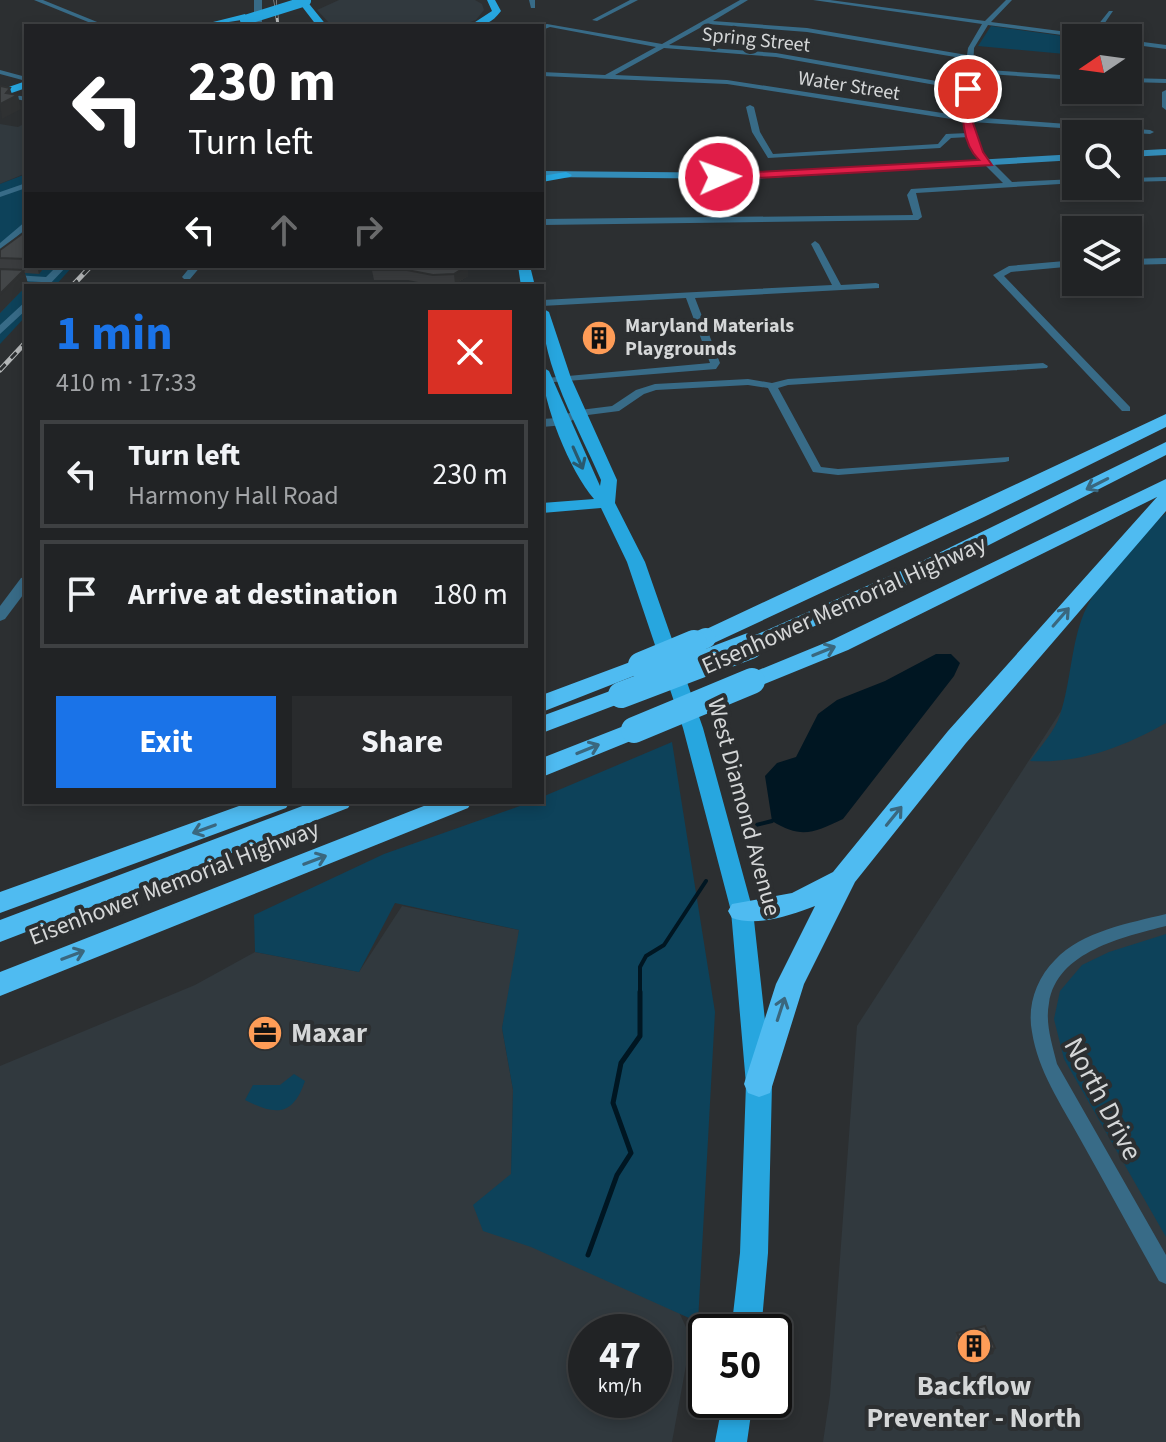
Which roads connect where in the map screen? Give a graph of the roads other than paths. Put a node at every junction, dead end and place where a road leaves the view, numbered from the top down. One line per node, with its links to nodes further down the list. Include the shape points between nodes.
1 (37, 0): 14 (street)
2 (258, 0): 17 (street)
3 (303, 0): 10 (main road, bridge); 18 (main road)
4 (491, 0): 19 (main road, via 497,11)
5 (635, 0): 11 (street)
6 (745, 0): 12 (street)
7 (816, 0): 13 (street)
8 (1009, 0): 13 (street)
9 (1111, 12): 20 (street)
10 (245, 18): 15 (main road); 16 (main road)
11 (595, 20)
12 (706, 22): 24 (street); 26 (street, via 807,30)
13 (986, 23): 22 (street); 26 (street)
14 (99, 24)
15 (217, 24)
16 (228, 24)
17 (258, 24)
18 (321, 24)
19 (479, 24)
20 (1102, 24)
21 (544, 27): 24 (street, Spring Street)
22 (1062, 33)
23 (1142, 44): 25 (street)
24 (663, 46): 30 (street); 36 (street, Spring Street, via 776,55)
25 (1166, 47)
26 (971, 58): 27 (street)
27 (968, 71): 31 (street); 36 (street)
28 (0, 72): 33 (street)
29 (544, 74): 30 (street, Water Street)
30 (608, 76): 42 (street, Water Street, via 727,82)
31 (1062, 77)
32 (1142, 80): 34 (street)
33 (24, 81)
34 (1166, 81)
35 (24, 83): 38 (main road)
36 (968, 89): 42 (street)
37 (1166, 92): 41 (street)
38 (0, 94): 39 (street)
39 (24, 99)
40 (750, 107): 43 (street, via 756,132 771,156 940,146 949,136)
41 (1166, 107)
42 (967, 120): 43 (street); 44 (street, Water Street)
43 (972, 135): 51 (street)
44 (1149, 137): 45 (main road); 46 (main road)
45 (1142, 139)
46 (1166, 140)
47 (1062, 149): 51 (main road)
48 (1166, 152): 49 (main road)
49 (1142, 153)
50 (1062, 157): 51 (main road)
51 (981, 159): 52 (main road); 53 (main road, via 751,176); 57 (street); 58 (street)
52 (544, 174)
53 (544, 174)
54 (1166, 179): 55 (street)
55 (1142, 180)
56 (1062, 182): 58 (street)
57 (996, 185): 58 (street); 61 (street, via 914,191 918,217)
58 (1010, 185)
59 (24, 186): 60 (street)
60 (2, 199)
61 (544, 222)
62 (24, 226): 64 (street)
63 (815, 244): 74 (street)
64 (0, 248)
65 (1166, 261): 66 (street)
66 (1142, 262)
67 (1062, 264): 84 (street, via 1009,269 998,275)
68 (60, 268): 72 (street)
69 (194, 268): 71 (street)
70 (0, 277): 72 (street)
71 (187, 277)
72 (46, 283)
73 (876, 286): 74 (street)
74 (838, 288): 75 (street)
75 (690, 297): 76 (street); 82 (street, via 715,363 693,371)
76 (544, 303)
77 (24, 306): 79 (street)
78 (544, 318): 82 (main road, West Diamond Avenue)
79 (0, 331)
80 (1043, 366): 83 (street)
81 (544, 376): 82 (street); 86 (main road, West Diamond Avenue)
82 (564, 378): 85 (main road, West Diamond Avenue)
83 (772, 386): 85 (street, via 748,382 655,387 615,409); 90 (street, via 817,470)
84 (1126, 409)
85 (580, 413): 86 (street); 93 (main road, West Diamond Avenue, via 609,480)
86 (553, 414): 93 (main road, West Diamond Avenue, one-way to 93, via 589,483)
87 (1166, 420): 95 (highway)
88 (1166, 437): 95 (highway)
89 (1166, 448): 101 (highway, one-way to 101, bridge, via 918,572 750,646)
90 (1005, 459)
91 (1166, 485): 102 (highway, Eisenhower Memorial Highway, one-way to 91, bridge, via 854,638)
92 (1166, 499): 106 (highway, one-way to 92, via 957,737)
93 (607, 503): 94 (main road); 108 (main road, West Diamond Avenue, via 636,562 693,728)
94 (544, 508)
95 (868, 563): 98 (highway, bridge)
96 (24, 584): 97 (street)
97 (0, 616)
98 (633, 668): 99 (highway); 100 (highway)
99 (544, 694)
100 (544, 703)
101 (544, 724)
102 (544, 767)
103 (272, 804): 107 (highway, one-way to 107)
104 (334, 804): 110 (highway)
105 (454, 804): 111 (highway, Eisenhower Memorial Highway, one-way to 105)
106 (844, 876): 108 (highway, via 815,898 778,909); 112 (highway, one-way to 106, via 790,984)
107 (0, 903)
108 (742, 911): 112 (main road, West Diamond Avenue)
109 (1166, 920): 113 (street, North Drive, via 1079,950 1057,966 1038,1004 1038,1035 1049,1065)
110 (0, 931)
111 (0, 984)
112 (759, 1084): 114 (main road, West Diamond Avenue)
113 (1166, 1274)
114 (748, 1314)
115 (735, 1418): 116 (main road)
116 (731, 1442)

